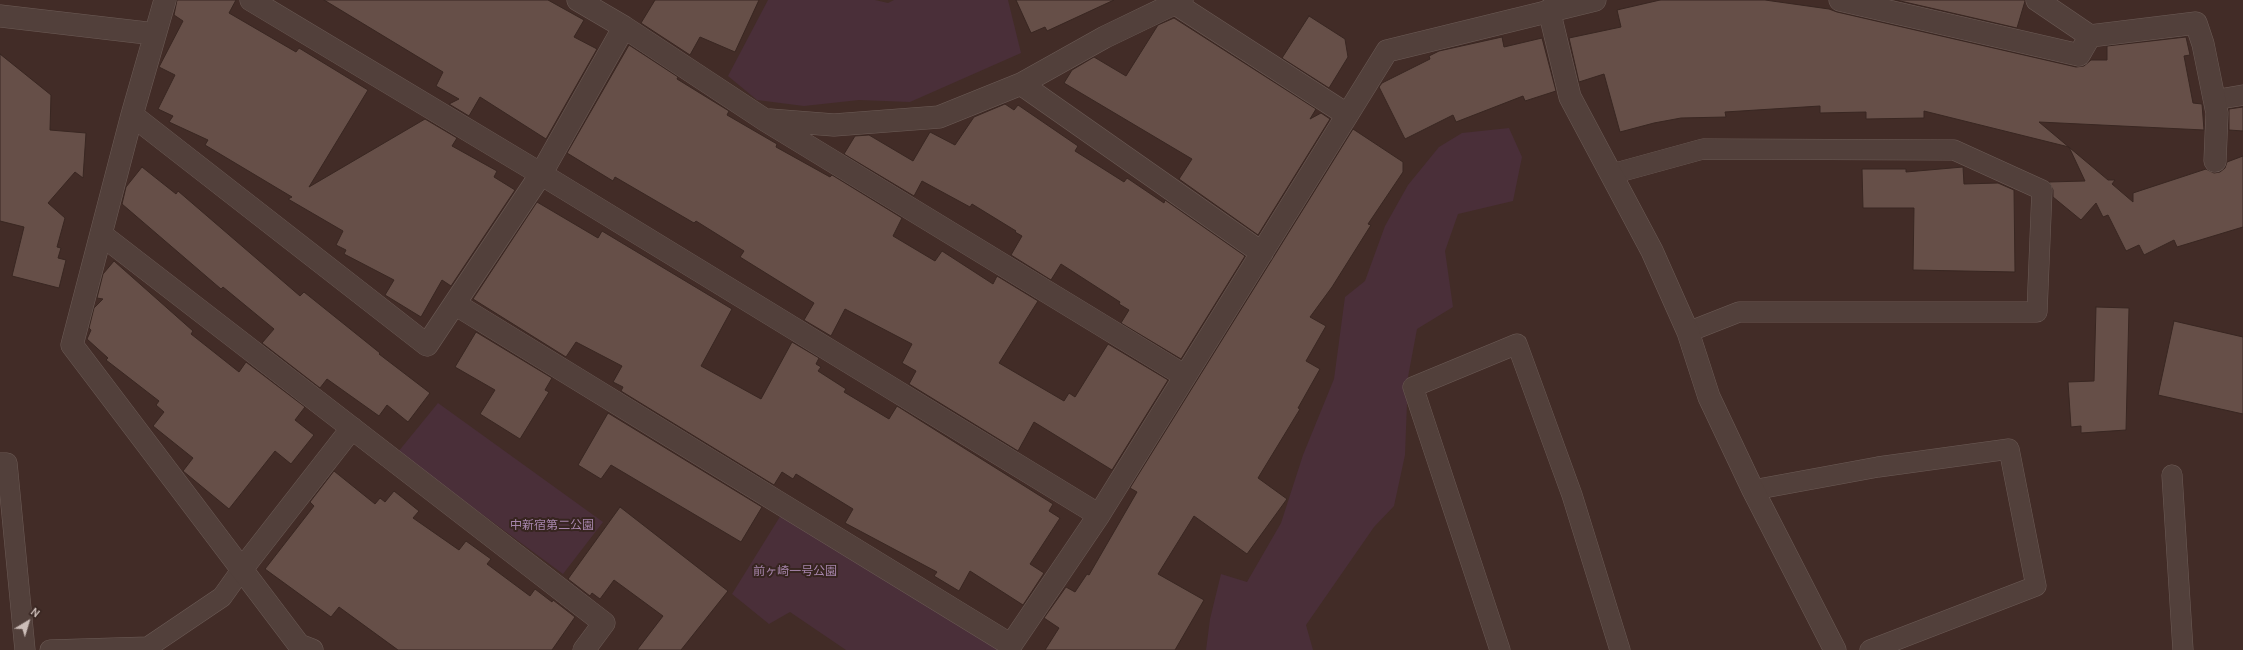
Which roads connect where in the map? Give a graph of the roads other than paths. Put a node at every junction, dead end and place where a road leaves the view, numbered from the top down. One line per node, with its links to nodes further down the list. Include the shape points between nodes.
1 (165, 0): 11 (street)
2 (251, 0): 20 (street)
3 (578, 0): 9 (street)
4 (1595, 0): 8 (street)
5 (1840, 0): 12 (street, via 2080,55)
6 (2037, 0): 12 (street)
7 (1179, 2): 13 (street, via 1105,37); 16 (street)
8 (1549, 10): 16 (street, via 1387,51); 21 (street, via 1570,97)
9 (613, 15): 18 (street); 20 (street)
10 (0, 16): 11 (street)
11 (155, 34): 17 (street)
12 (2090, 36): 15 (street, via 2196,23 2203,44)
13 (1021, 84): 18 (street, via 939,117 834,125); 23 (street)
14 (2243, 95): 15 (lane)
15 (2214, 100): 19 (street, via 2217,113)
16 (1346, 114): 23 (street)
17 (132, 115): 22 (street); 24 (street, via 428,346)
18 (765, 120): 26 (street)
19 (2215, 161)
20 (541, 174): 24 (street); 31 (street)
21 (1612, 174): 25 (street, via 1652,251); 25 (lane, via 1703,149 1954,150 2042,190 2037,312 1739,312)
22 (102, 235): 27 (street); 32 (street, via 72,345)
23 (1262, 253): 26 (street)
24 (455, 304): 34 (street)
25 (1688, 332): 30 (street, via 1709,397)
26 (1185, 376): 31 (street)
27 (352, 428): 32 (street); 38 (street, via 604,624)
28 (0, 463): 35 (lane, via 7,463)
29 (2172, 475): 43 (lane)
30 (1753, 490): 41 (street); 42 (lane, via 2009,449 2036,586)
31 (1099, 515): 34 (street)
32 (242, 569): 33 (lane, via 222,597); 37 (street, via 299,644)
33 (150, 648): 36 (lane)
34 (1014, 648)
35 (24, 650)
36 (50, 650)
37 (312, 650)
38 (584, 650)
39 (1500, 650): 40 (lane, via 1413,387 1517,344 1572,495)
40 (1620, 650)
41 (1835, 650)
42 (1870, 650)
43 (2183, 650)

